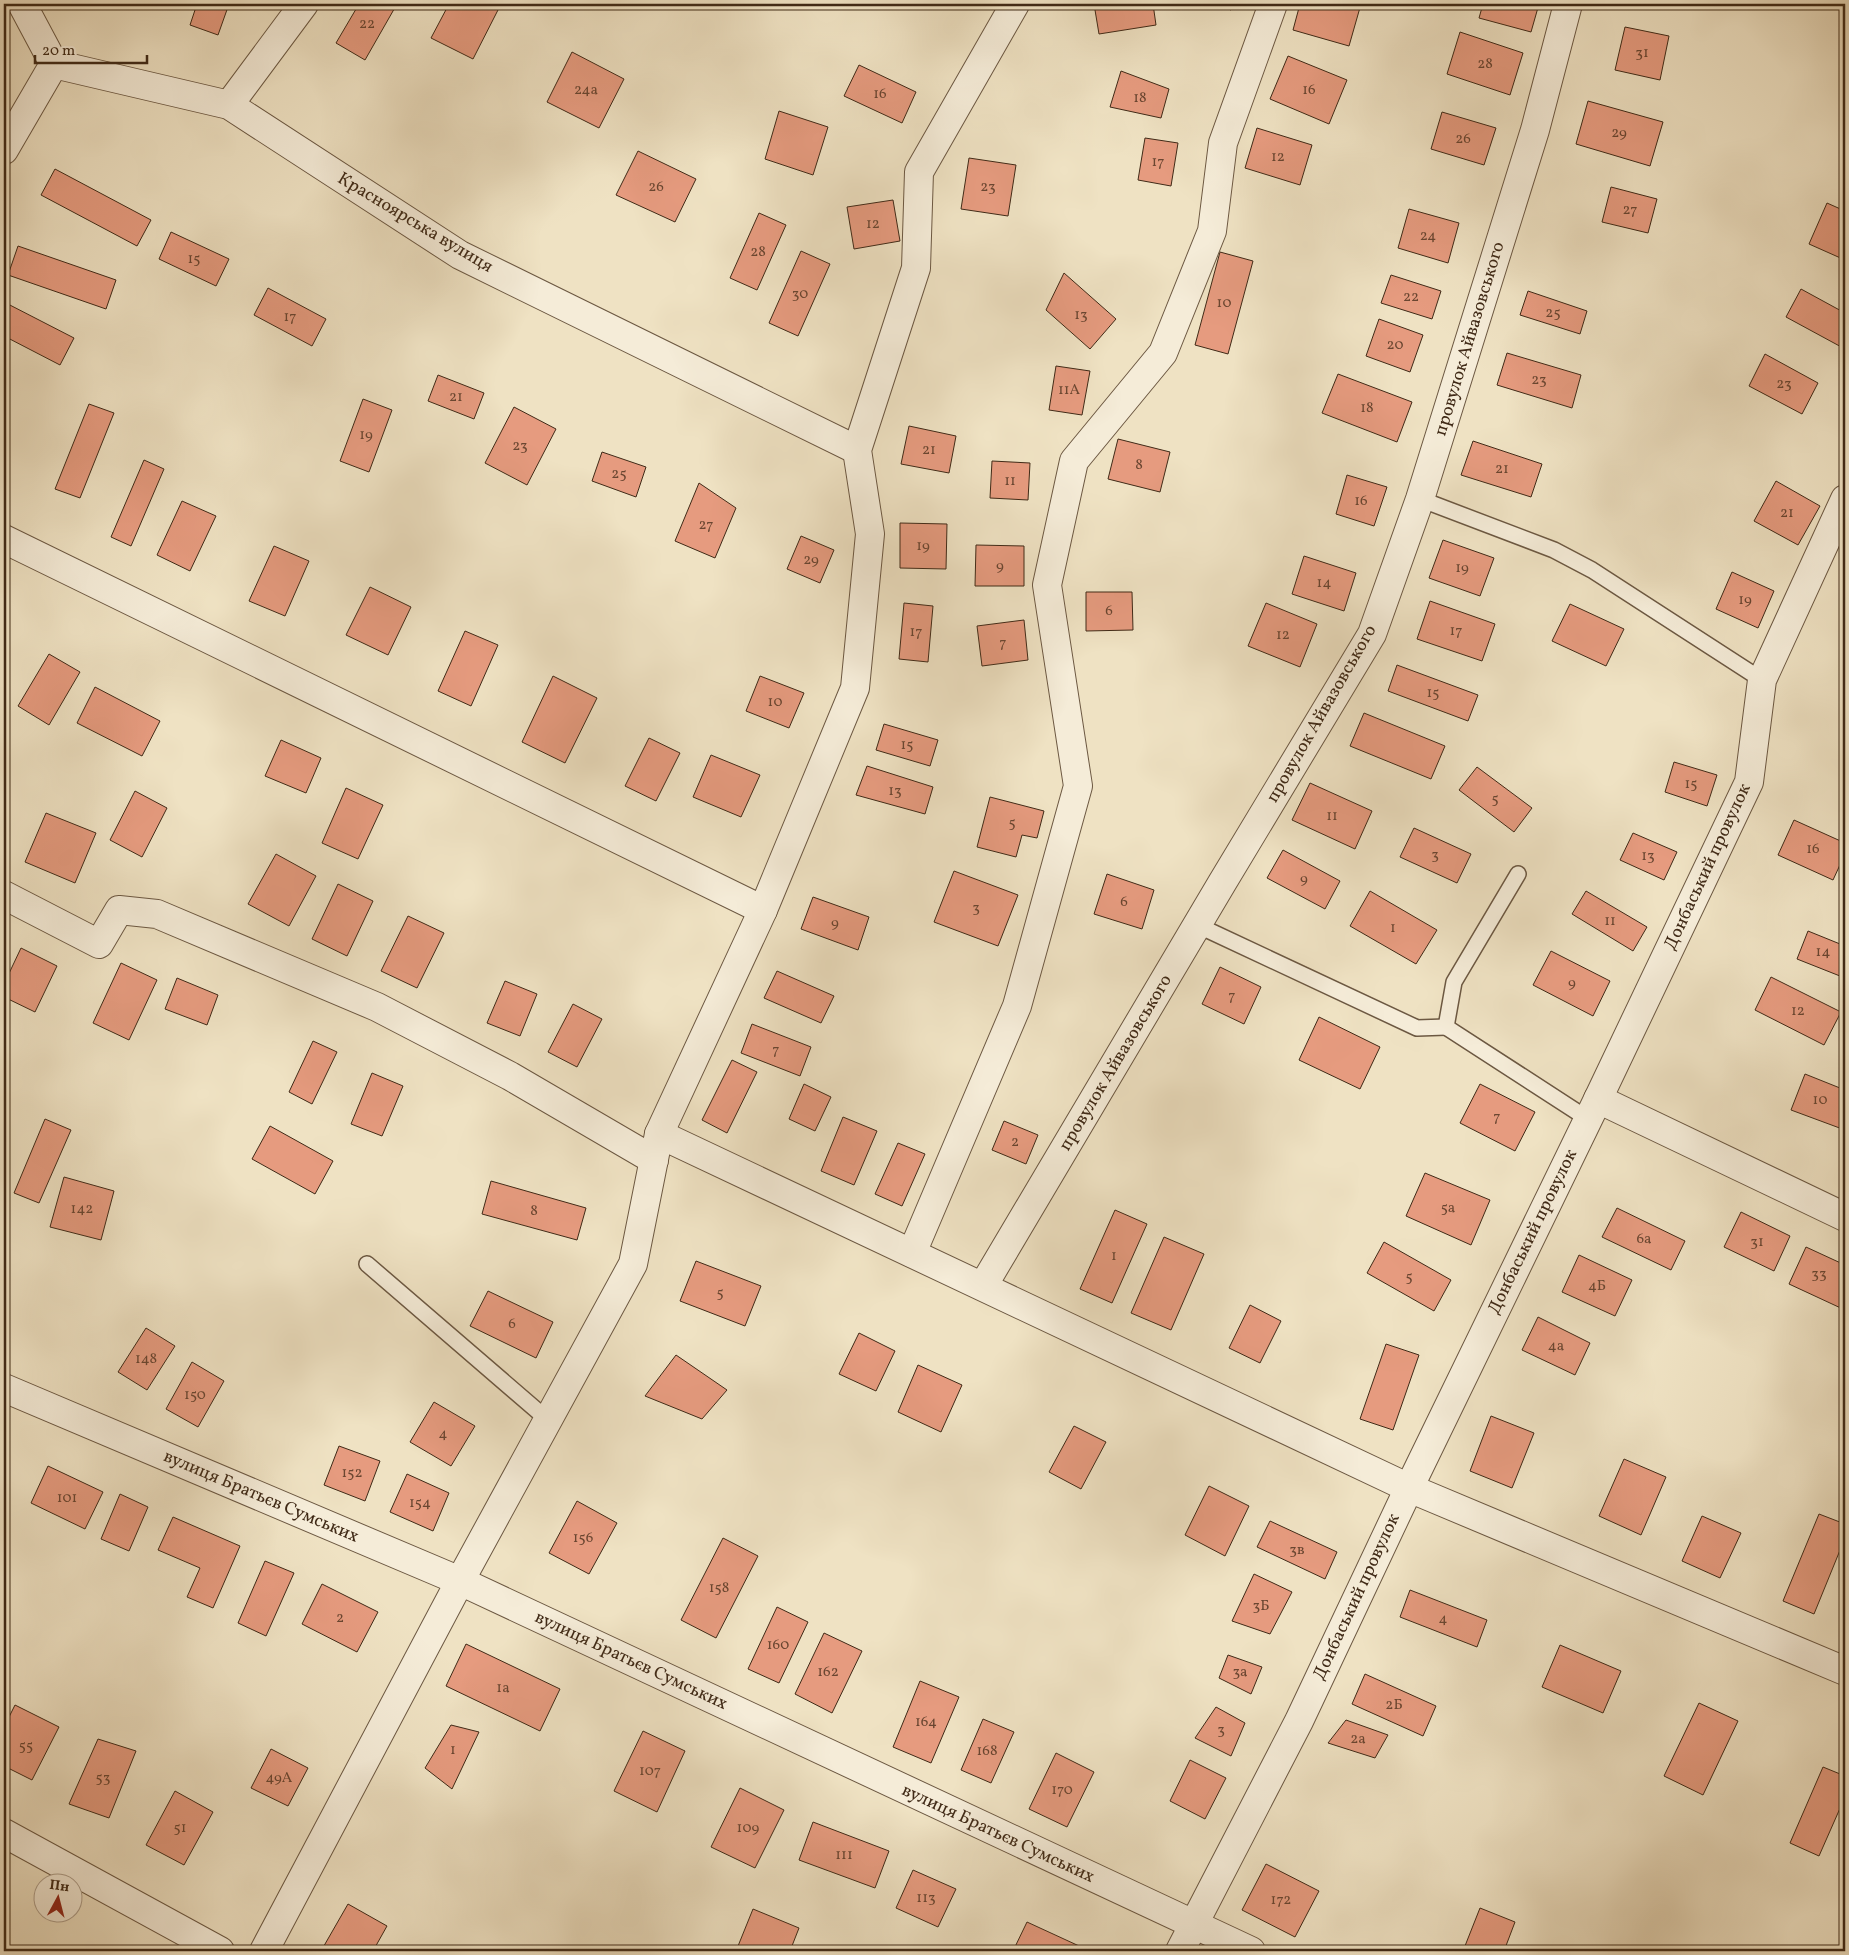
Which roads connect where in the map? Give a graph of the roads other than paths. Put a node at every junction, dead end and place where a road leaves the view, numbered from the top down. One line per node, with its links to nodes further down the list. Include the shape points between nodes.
1 (22, 4): 6 (street)
2 (304, 4): 7 (street)
3 (1015, 4): 9 (street, via 919,172 916,268)
4 (1274, 4): 22 (street, via 1223,143 1212,231 1163,354 1074,461 1046,585 1078,786 1017,1006)
5 (1568, 4): 10 (street, провулок Айвазовського, via 1535,130)
6 (54, 64): 7 (street, Красноярська вулиця); 8 (street)
7 (229, 106): 9 (street, Красноярська вулиця, via 460,255)
8 (4, 150)
9 (857, 450): 16 (street, via 870,534 855,688)
10 (1420, 499): 13 (lane, via 1554,550); 17 (street, провулок Айвазовського, via 1372,634)
11 (1845, 499): 13 (street, Донбаський провулок)
12 (4, 539): 16 (street)
13 (1762, 680): 19 (street, Донбаський провулок, via 1749,782)
14 (1518, 874): 18 (lane, via 1454,982)
15 (4, 895): 20 (street, via 99,944 120,910 158,914 377,1007)
16 (763, 910): 20 (street)
17 (1197, 925): 18 (lane, via 1417,1028); 24 (street, провулок Айвазовського)
18 (1446, 1027): 19 (lane)
19 (1593, 1109): 21 (street); 27 (street, Донбаський провулок)
20 (657, 1147): 22 (street); 26 (street, via 633,1264)
21 (1845, 1217)
22 (912, 1253): 24 (street)
23 (367, 1264): 26 (lane)
24 (983, 1286): 27 (street)
25 (4, 1388): 28 (street, вулиця Братьєв Сумських)
26 (548, 1420): 28 (street)
27 (1409, 1488): 29 (street); 31 (street, Донбаський провулок, via 1299,1721)
28 (460, 1581): 31 (street, вулиця Братьєв Сумських); 33 (street)
29 (1845, 1671)
30 (4, 1833): 32 (street)
31 (1192, 1925): 34 (street, Донбаський провулок); 35 (street, вулиця Братьєв Сумських)
32 (220, 1951)
33 (264, 1951)
34 (1180, 1951)
35 (1251, 1951)

